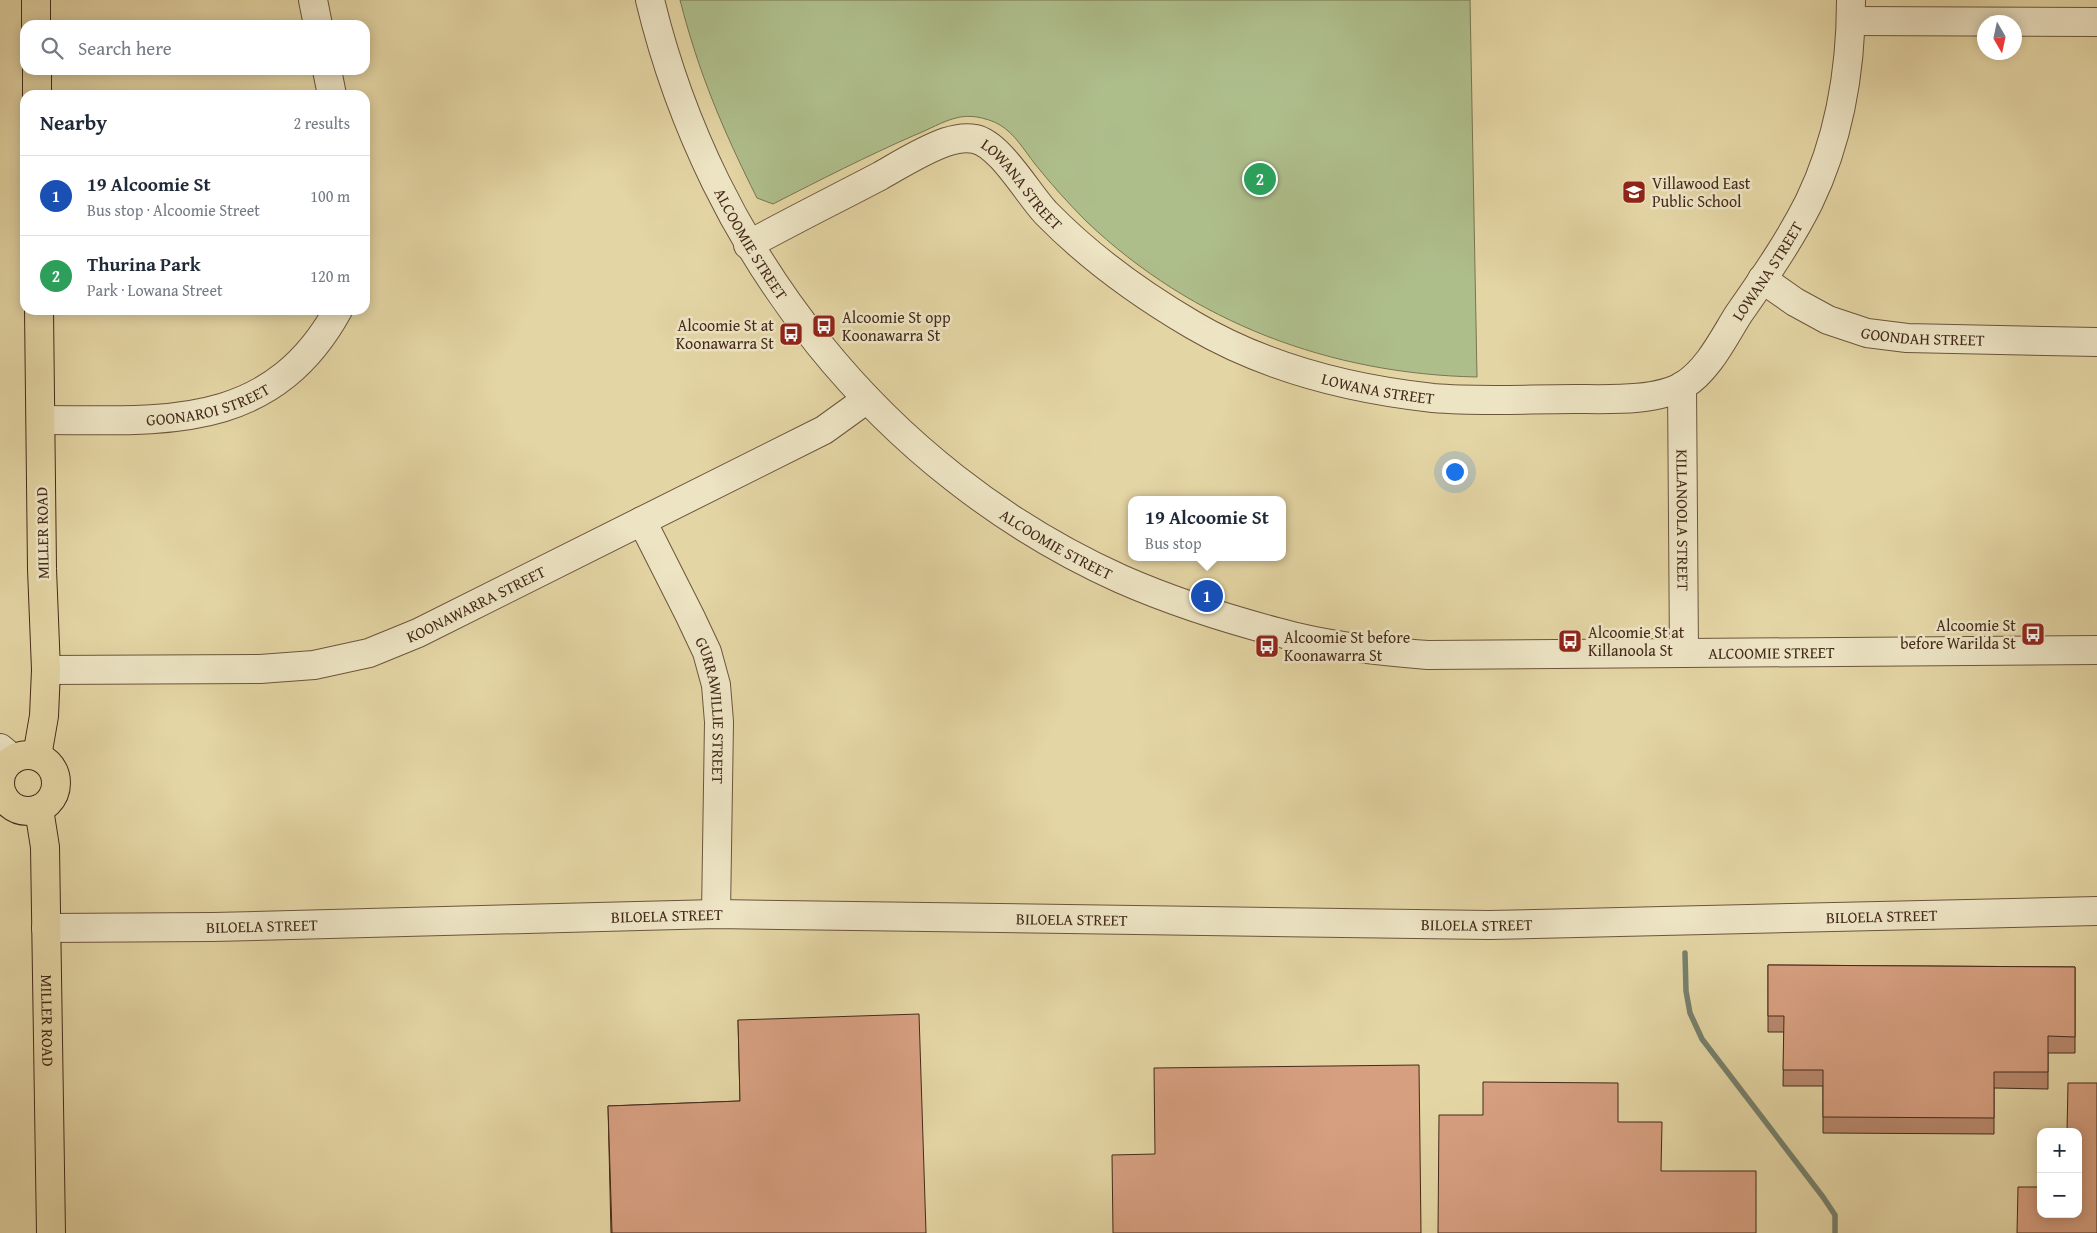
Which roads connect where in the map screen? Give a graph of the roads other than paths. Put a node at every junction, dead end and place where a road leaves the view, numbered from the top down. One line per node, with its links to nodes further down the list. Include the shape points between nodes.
1 (36, 0): 5 (main road)
2 (313, 0): 6 (street)
3 (650, 0): 12 (street, ALCOOMIE STREET, via 680,106 726,207)
4 (1851, 10): 7 (street); 13 (street, LOWANA STREET, via 1844,86 1824,165 1808,203)
5 (36, 20)
6 (317, 20)
7 (2097, 22)
8 (37, 75): 10 (main road)
9 (328, 75): 11 (street)
10 (37, 90)
11 (331, 90)
12 (748, 245): 17 (street, LOWANA STREET, via 930,149 964,138 978,139 990,146 1045,212 1119,276 1199,328 1247,352 1296,370 1390,392 1464,399 1620,398 1663,393); 18 (street, ALCOOMIE STREET, via 790,308)
13 (1762, 279): 16 (street, GOONDAH STREET, via 1828,320 1867,333 1907,338); 17 (street, LOWANA STREET, via 1708,361)
14 (40, 315): 19 (main road, MILLER ROAD)
15 (335, 315): 19 (street, GOONAROI STREET, via 324,336 290,372 250,399 200,414 146,420)
16 (2097, 342)
17 (1682, 386): 22 (street, KILLANOOLA STREET)
18 (866, 399): 20 (street, KOONAWARRA STREET, via 824,430); 22 (street, ALCOOMIE STREET, via 953,475 1004,512 1069,552 1121,578 1206,611 1323,643 1419,655)
19 (41, 420): 23 (main road, MILLER ROAD)
20 (642, 521): 23 (street, KOONAWARRA STREET, via 418,634 369,653 314,665 260,669); 28 (street, GURRAWILLIE STREET, via 707,652 716,685 719,722)
21 (2097, 650): 22 (street, ALCOOMIE STREET)
22 (1684, 653)
23 (46, 670): 24 (main road, MILLER ROAD, via 44,716)
24 (17, 754): 25 (main road, via 6,764 0,780); 26 (main road, via 51,766 56,782 52,798)
25 (2, 796): 26 (main road, via 22,810)
26 (39, 809): 29 (main road, MILLER ROAD, via 45,847)
27 (2097, 911): 28 (street, BILOELA STREET, via 1489,925)
28 (716, 914): 29 (street, BILOELA STREET)
29 (46, 928): 30 (main road, MILLER ROAD)
30 (51, 1233)

